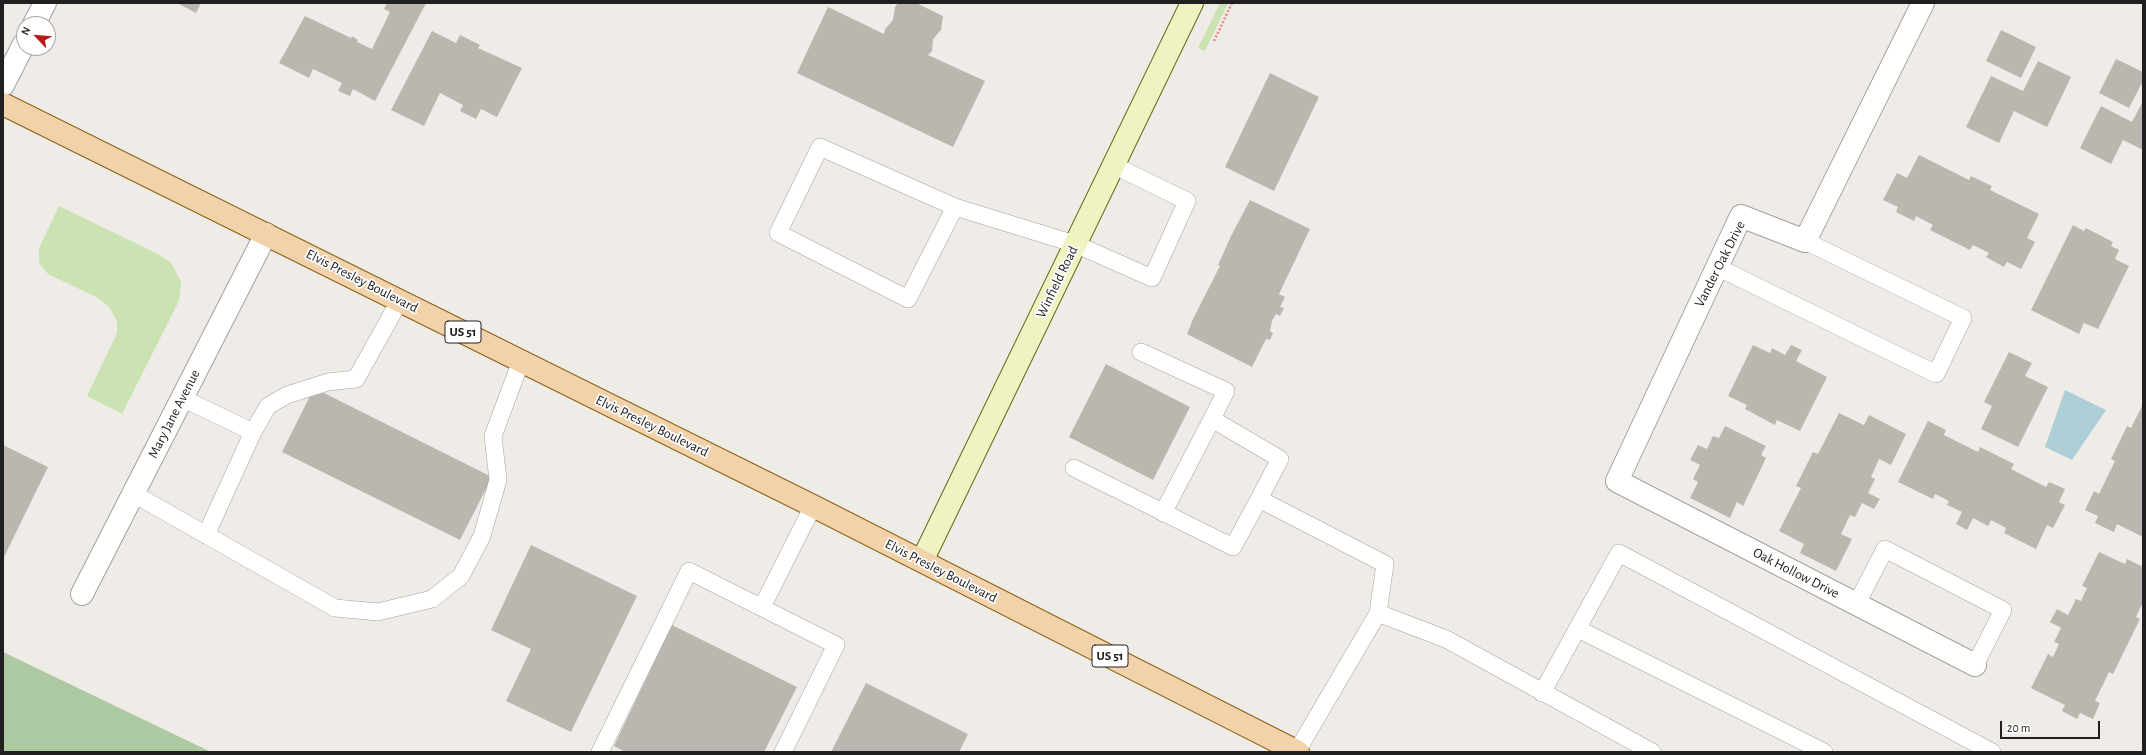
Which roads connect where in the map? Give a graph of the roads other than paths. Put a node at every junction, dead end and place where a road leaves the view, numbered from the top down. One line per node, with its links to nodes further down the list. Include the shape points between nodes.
1 (45, 3): 4 (street)
2 (1192, 3): 8 (street, Winfield Road)
3 (1923, 3): 11 (street)
4 (38, 16)
5 (18, 56): 6 (street)
6 (3, 85)
7 (3, 104): 10 (main road, Elvis Presley Boulevard / US 51)
8 (1113, 165): 12 (street, Winfield Road); 12 (lane, via 1187,201 1152,278)
9 (955, 207): 9 (lane, via 908,299 778,233 820,147); 12 (lane)
10 (266, 234): 14 (main road, Elvis Presley Boulevard / US 51); 17 (street, Mary Jane Avenue)
11 (1805, 241): 13 (street, Vander Oak Drive, via 1741,216); 13 (lane, via 1964,318 1936,374)
12 (1075, 244): 27 (street, Winfield Road)
13 (1717, 267): 21 (street, Vander Oak Drive)
14 (400, 300): 16 (main road, Elvis Presley Boulevard / US 51); 19 (lane, via 356,379 328,382 287,395 268,406)
15 (1142, 352): 18 (lane, via 1226,391)
16 (521, 361): 24 (main road, Elvis Presley Boulevard / US 51); 26 (lane, via 493,436 498,480 482,536 461,576 432,599 378,612 335,608)
17 (182, 398): 19 (lane); 22 (street, Mary Jane Avenue)
18 (1212, 419): 23 (lane, via 1280,460); 25 (lane)
19 (253, 432): 26 (lane)
20 (1074, 468): 25 (lane)
21 (1617, 481): 29 (street, Oak Hollow Drive)
22 (134, 494): 26 (lane); 28 (street, Mary Jane Avenue)
23 (1259, 499): 25 (lane, via 1233,547); 31 (lane, via 1385,564)
24 (813, 506): 27 (main road, Elvis Presley Boulevard / US 51); 30 (lane)
25 (1164, 513)
26 (206, 535)
27 (922, 561): 38 (main road, Elvis Presley Boulevard / US 51)
28 (82, 594)
29 (1856, 605): 33 (street, Oak Hollow Drive); 33 (lane, via 1885,549 2003,610)
30 (762, 607): 36 (lane, via 689,571); 37 (lane, via 836,645)
31 (1378, 613): 34 (lane, via 1446,639); 38 (lane)
32 (1578, 629): 34 (lane); 35 (lane, via 1619,553); 40 (lane)
33 (1975, 666)
34 (1542, 693): 39 (lane)
35 (1990, 751)
36 (600, 752)
37 (783, 752)
38 (1297, 752)
39 (1652, 752)
40 (1824, 752)

